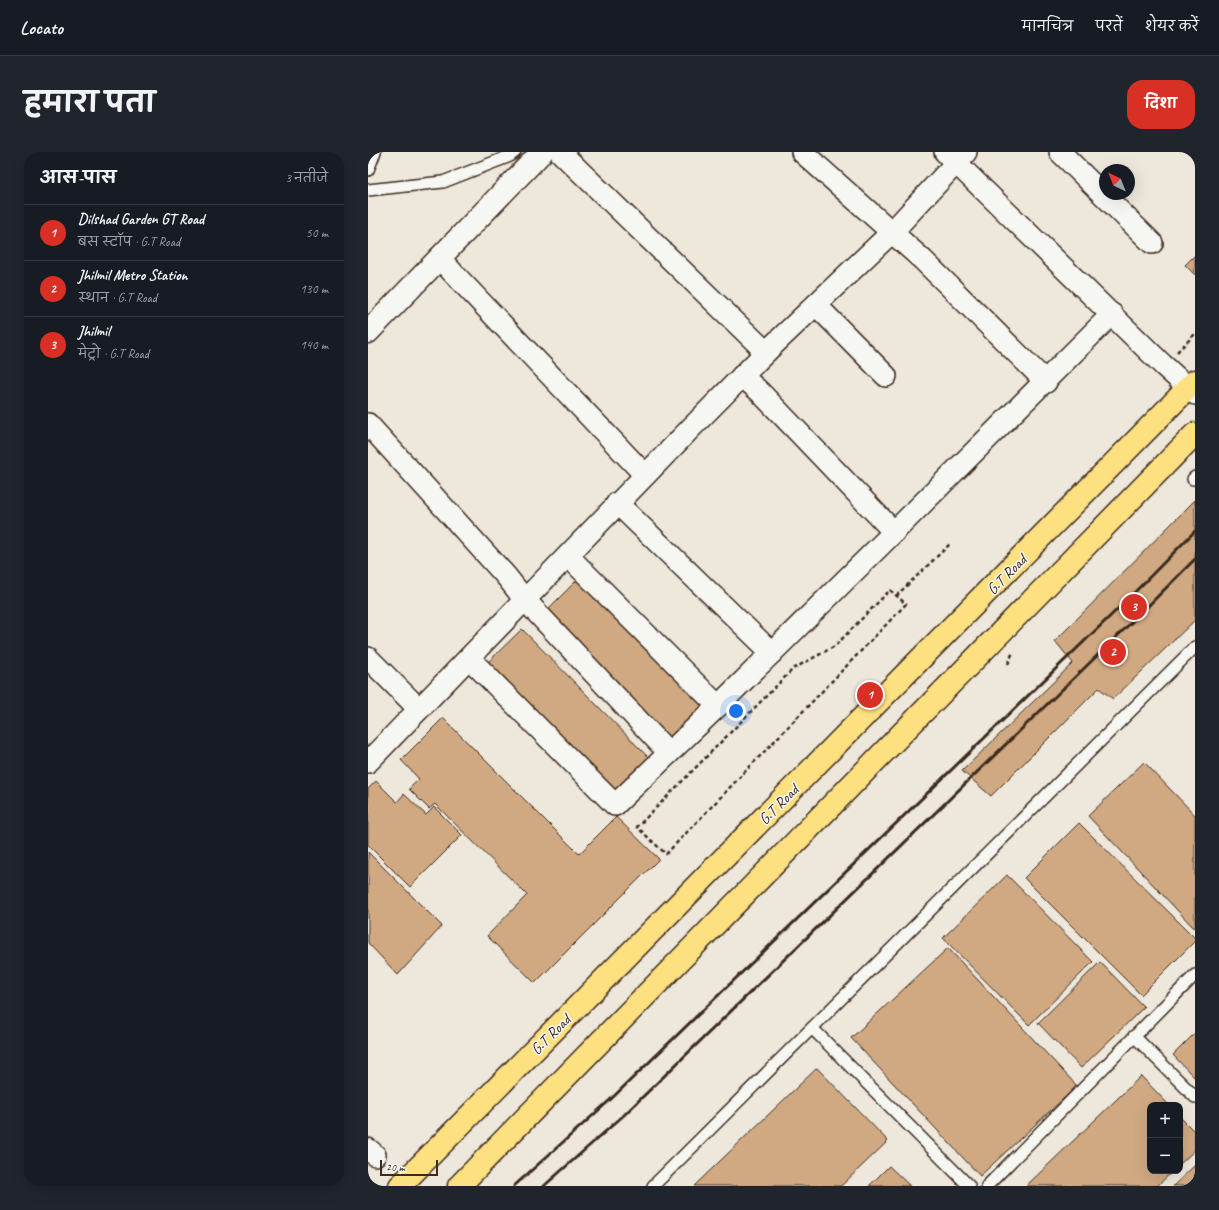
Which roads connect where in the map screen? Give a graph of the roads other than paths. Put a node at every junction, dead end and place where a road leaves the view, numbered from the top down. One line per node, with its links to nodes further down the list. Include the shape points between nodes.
1 (374, 152): 8 (lane)
2 (515, 152): 9 (lane, via 443,182)
3 (542, 152): 12 (street)
4 (560, 152): 16 (street)
5 (802, 152): 10 (street)
6 (1060, 152): 11 (street)
7 (955, 156): 10 (street); 14 (street)
8 (368, 170)
9 (368, 190)
10 (892, 232): 13 (street); 19 (street)
11 (1152, 243)
12 (439, 258): 15 (street); 23 (street)
13 (816, 305): 16 (street); 18 (street)
14 (1112, 314): 19 (street); 20 (street, via 1163,365)
15 (368, 332)
16 (766, 352): 17 (street)
17 (742, 376): 23 (street); 25 (street)
18 (886, 376)
19 (1046, 382): 25 (street)
20 (1193, 388): 40 (highway, G.T Road, via 1156,422)
21 (368, 424): 27 (street)
22 (1195, 434): 41 (highway)
23 (645, 476): 24 (street)
24 (617, 504): 26 (street); 29 (street)
25 (894, 532): 29 (street)
26 (568, 556): 27 (street); 32 (street)
27 (525, 600): 31 (street); 34 (street)
28 (1195, 647): 37 (lane)
29 (772, 653): 32 (street)
30 (368, 658): 33 (street)
31 (469, 658): 33 (street); 34 (street, via 616,805)
32 (718, 706): 34 (street)
33 (419, 709): 35 (street)
34 (669, 753)
35 (368, 761)
36 (1195, 975): 38 (lane)
37 (812, 1028): 42 (lane); 43 (lane)
38 (1134, 1036): 39 (lane); 44 (lane)
39 (1195, 1097)
40 (400, 1186)
41 (458, 1186)
42 (653, 1186)
43 (968, 1186)
44 (987, 1186)

